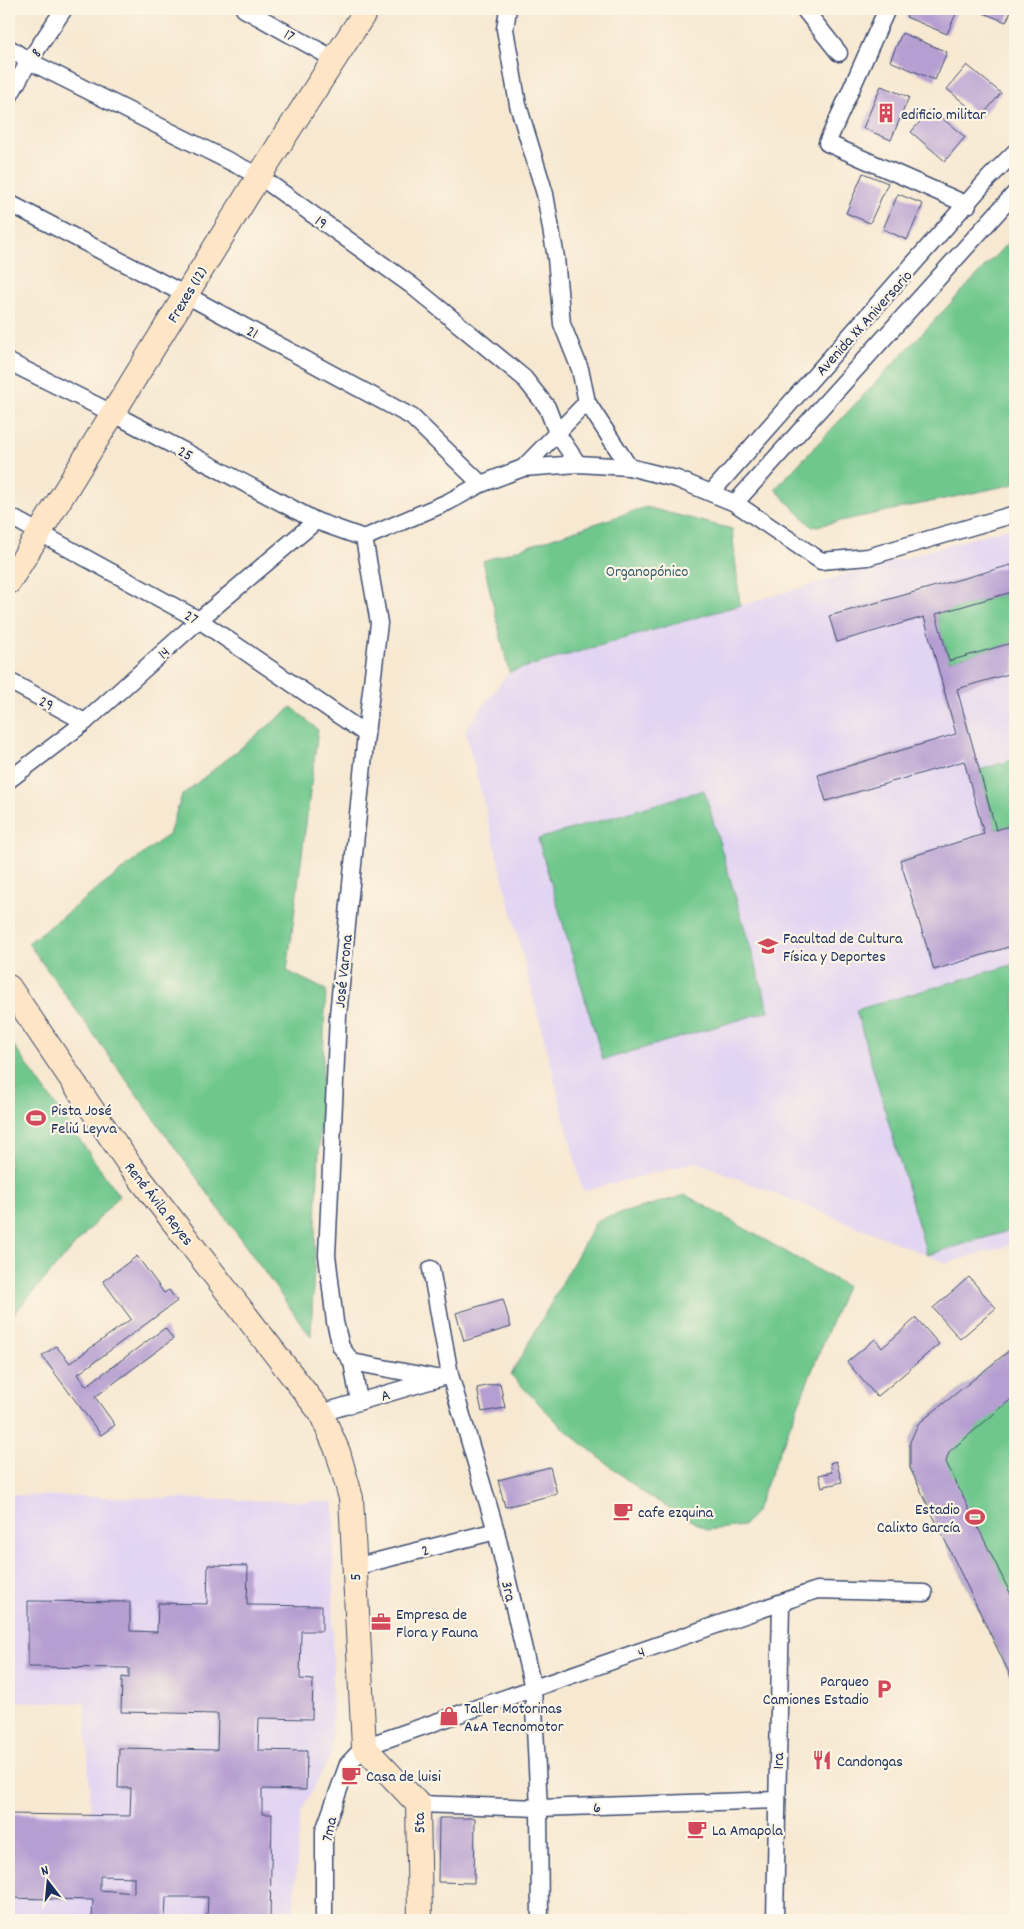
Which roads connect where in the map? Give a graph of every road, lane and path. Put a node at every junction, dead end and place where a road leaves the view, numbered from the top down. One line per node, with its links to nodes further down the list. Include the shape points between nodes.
1 (64, 9): 10 (street, 8)
2 (244, 9): 9 (street, 17)
3 (366, 9): 9 (street, Frexes (12))
4 (508, 9): 19 (street, via 504,29 518,105 545,194 556,258 562,324 580,369)
5 (804, 9): 8 (street)
6 (888, 9): 16 (street, via 827,143)
7 (9, 48): 10 (street, 19)
8 (839, 53)
9 (336, 60): 13 (street, Frexes (12))
10 (29, 61): 11 (street, 8); 13 (street, 19)
11 (9, 96)
12 (1015, 152): 16 (street, Avenida XX Aniversario)
13 (259, 176): 17 (street, Frexes (12)); 21 (street, 19, via 411,285 524,378 547,407)
14 (1015, 193): 27 (street, Avenida XX Aniversario)
15 (9, 203): 17 (street, 21)
16 (968, 205): 26 (street, Avenida XX Aniversario)
17 (186, 295): 20 (street, Frexes (12)); 25 (street, 21, via 412,417)
18 (9, 362): 20 (street, 25)
19 (587, 402): 21 (street); 23 (street)
20 (114, 414): 30 (street, 25); 31 (street, Frexes (12))
21 (557, 433): 22 (street, 19); 24 (street)
22 (578, 464): 23 (street); 24 (street)
23 (629, 467): 26 (street, via 677,478)
24 (523, 468): 25 (street)
25 (481, 484): 32 (street, via 448,502)
26 (711, 493): 27 (street)
27 (736, 504): 28 (street, via 820,562 868,557)
28 (1015, 514)
29 (9, 516): 31 (street, 27)
30 (316, 521): 32 (street, 25); 34 (street, 14)
31 (40, 531): 33 (street, Frexes (12)); 34 (street, 27)
32 (364, 538): 37 (street, José Varona, via 380,623)
33 (9, 582)
34 (199, 620): 36 (street, 14); 37 (street, 27)
35 (9, 681): 36 (street, 29)
36 (85, 722): 38 (street, 14)
37 (366, 734): 41 (street, José Varona, via 338,1015 326,1255 337,1331 341,1347)
38 (9, 780)
39 (9, 987): 44 (street, René Ávila Reyes, via 129,1164)
40 (431, 1269): 42 (street, 3ra)
41 (352, 1362): 42 (street); 43 (street, José Varona)
42 (444, 1376): 43 (street, A); 45 (street, 3ra)
43 (359, 1401): 44 (street, A)
44 (321, 1412): 46 (street, 5, via 338,1452 351,1498)
45 (496, 1531): 46 (street, 2); 49 (street, 3ra)
46 (354, 1567): 50 (street, 5)
47 (924, 1593): 48 (street, 4, via 817,1590)
48 (781, 1602): 49 (street, 4); 51 (street, 1ra)
49 (533, 1688): 50 (street, 4); 53 (street, 3ra)
50 (364, 1746): 52 (street, 5ta); 54 (street, 7ma, via 348,1764 324,1831)
51 (776, 1800): 53 (street, 6); 57 (street, 1ra)
52 (418, 1804): 53 (street, 6); 55 (street, 5ta)
53 (539, 1808): 56 (street, 3ra)
54 (324, 1920)
55 (420, 1920)
56 (540, 1920)
57 (775, 1920)

